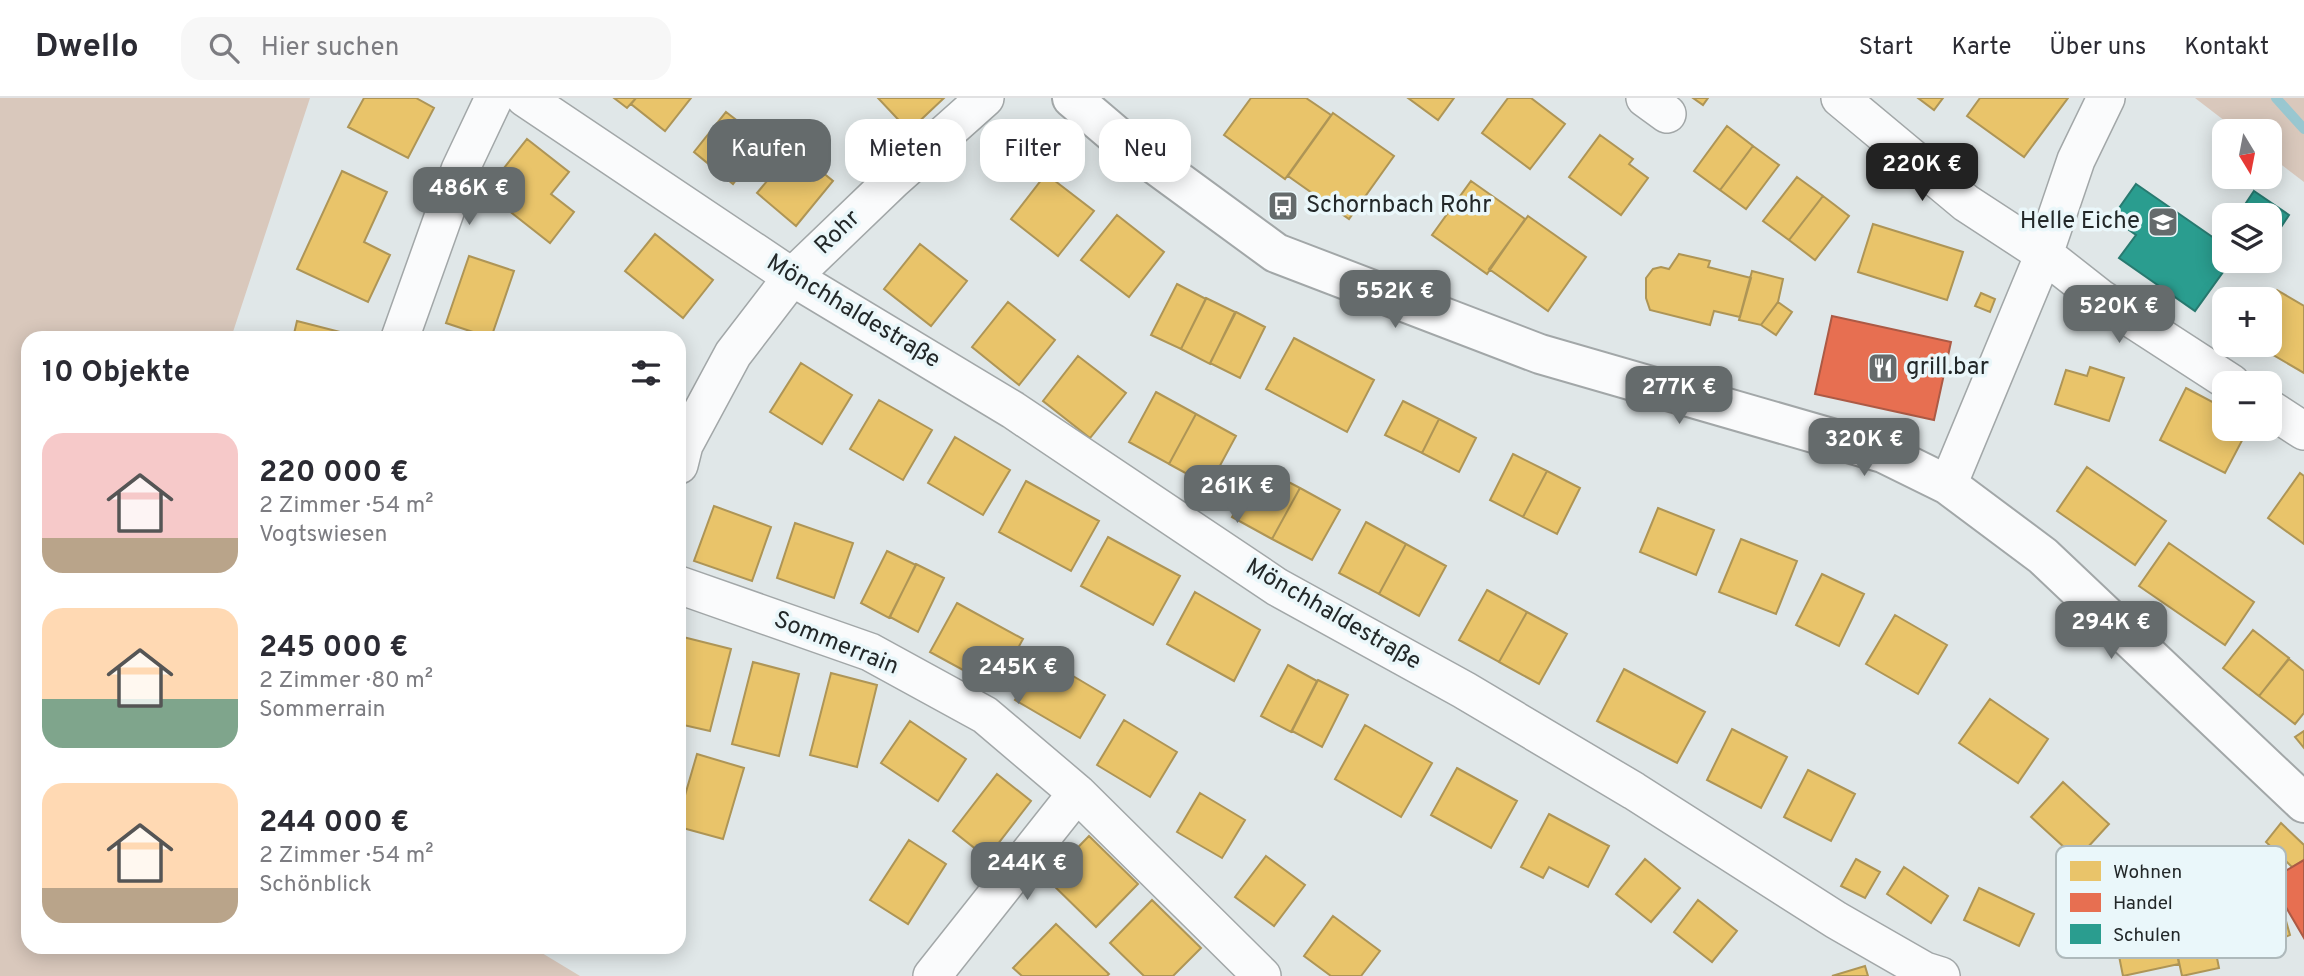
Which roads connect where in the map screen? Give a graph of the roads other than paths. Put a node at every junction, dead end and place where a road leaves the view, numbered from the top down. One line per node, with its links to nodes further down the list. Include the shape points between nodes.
1 (494, 98): 9 (street, via 460,170)
2 (525, 98): 8 (street, Mönchhaldestraße)
3 (985, 98): 8 (street, Rohr)
4 (1072, 98): 14 (street, via 1276,253 1540,354 1883,453)
5 (1840, 98): 7 (street, via 1966,203)
6 (2106, 98): 7 (street, via 2076,160)
7 (2044, 254): 10 (street, via 2100,298); 14 (street)
8 (792, 277): 13 (street, Rohr, via 733,354); 20 (street, Mönchhaldestraße, via 1013,410 1278,587 1464,690 1836,920)
9 (402, 331)
10 (2213, 371)
11 (2282, 417): 12 (street)
12 (2304, 431)
13 (686, 441)
14 (1948, 485): 17 (street, via 2043,556)
15 (686, 587): 16 (street, Sommerrain, via 870,652 985,715)
16 (1077, 793): 18 (street); 19 (street, Sommerrain)
17 (2304, 803)
18 (932, 976)
19 (1262, 976)
20 (1941, 976)

